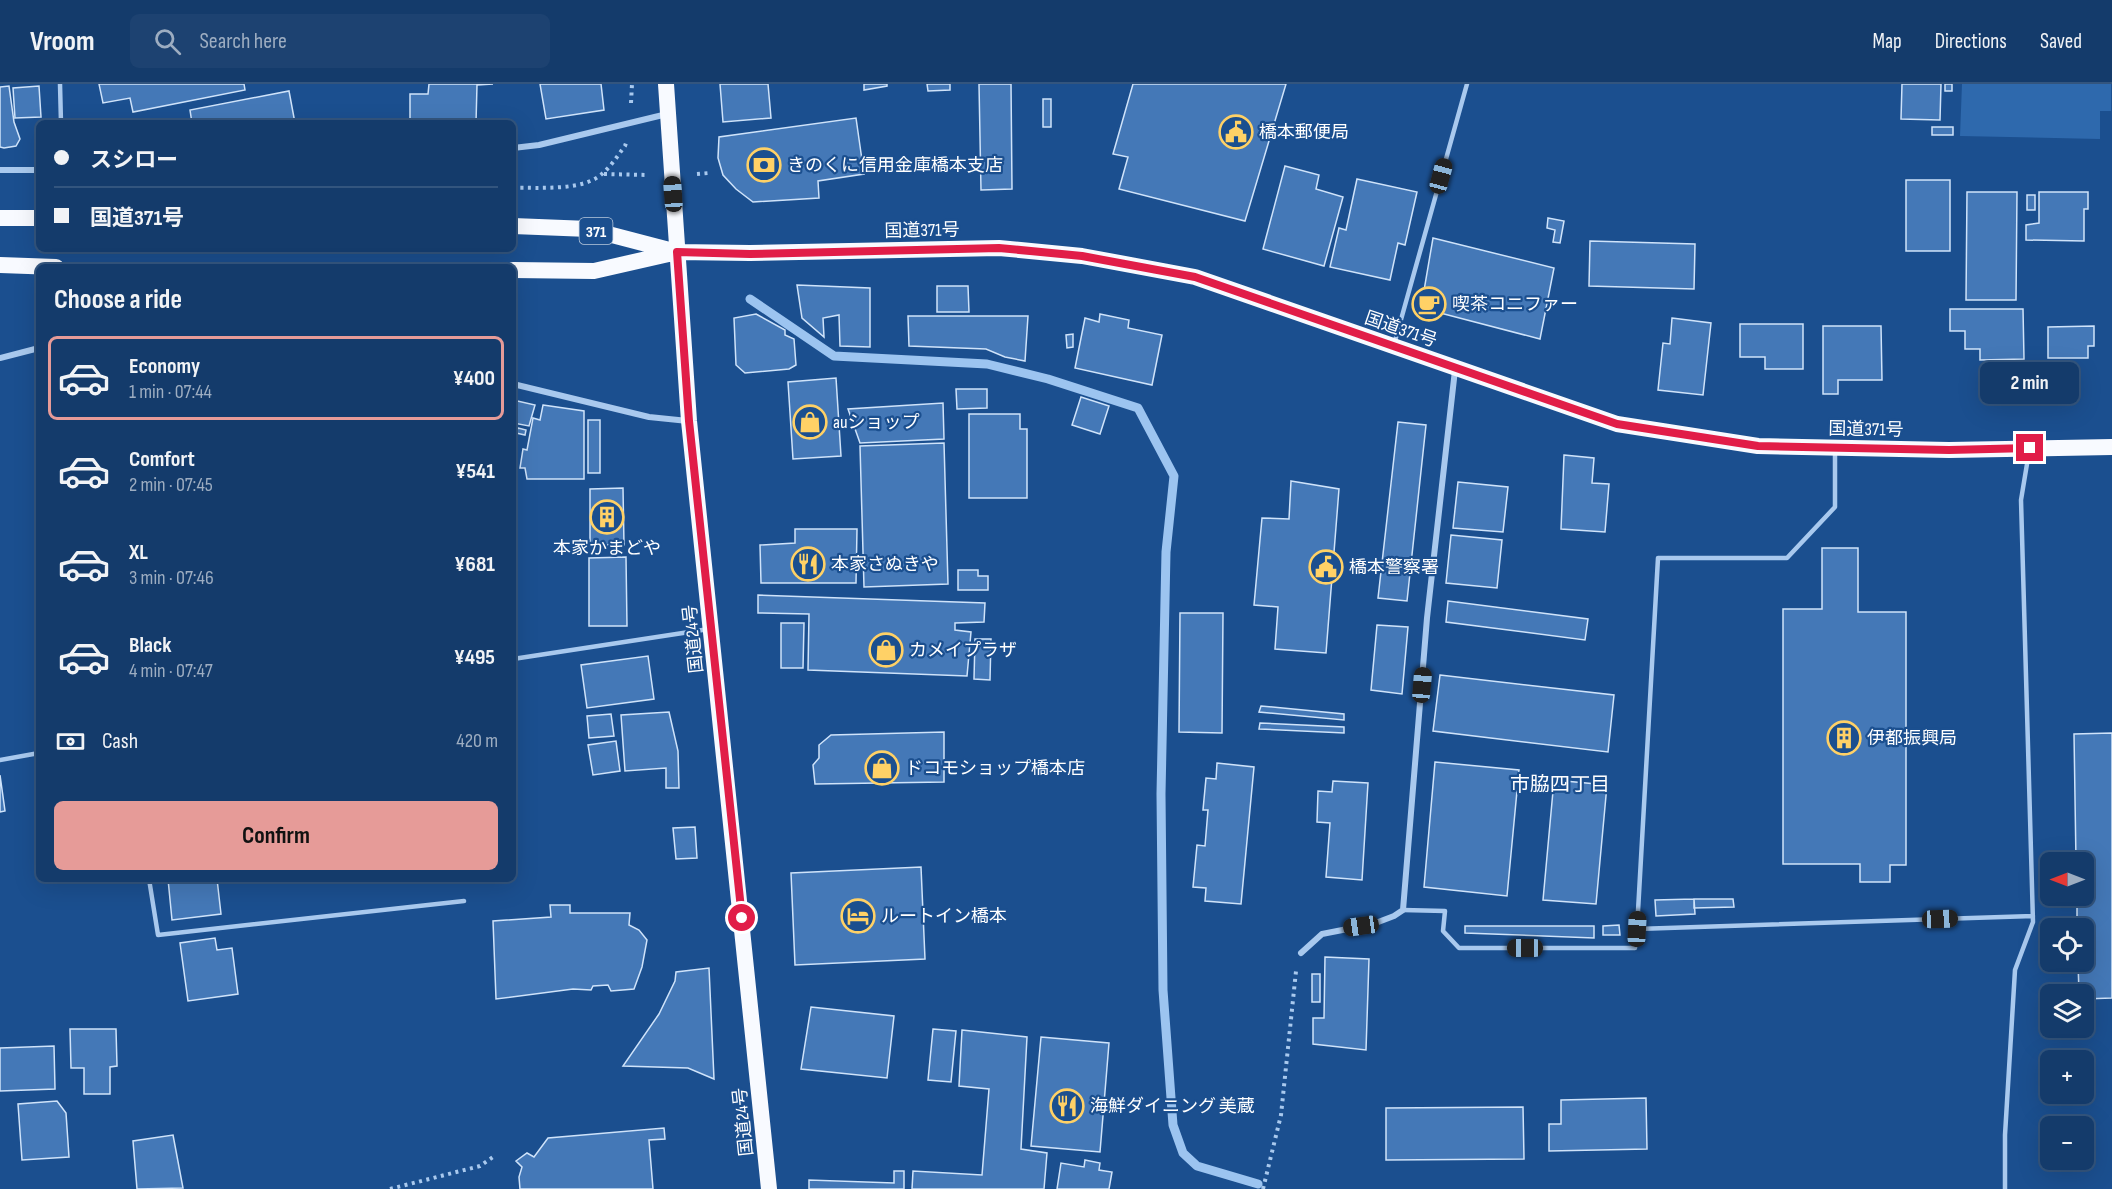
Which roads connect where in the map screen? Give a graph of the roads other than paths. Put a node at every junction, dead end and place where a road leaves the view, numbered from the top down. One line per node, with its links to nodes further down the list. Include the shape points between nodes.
1 (60, 84): 5 (lane)
2 (666, 84): 4 (highway, 国道24号)
3 (1467, 84): 16 (lane)
4 (667, 114): 6 (street); 12 (highway, 国道24号)
5 (61, 120)
6 (516, 148)
7 (36, 170): 8 (street)
8 (0, 171)
9 (0, 218): 10 (highway)
10 (36, 218)
11 (516, 226): 12 (highway, 371, via 589,229)
12 (677, 252): 15 (highway, 371, via 594,271); 16 (highway, 国道371号 / 371, via 999,248 1082,256 1195,277); 21 (highway, 国道24号)
13 (0, 266): 14 (highway)
14 (36, 267)
15 (516, 270)
16 (1393, 348): 19 (highway, 国道371号 / 371)
17 (36, 349): 18 (street)
18 (0, 358)
19 (1455, 369): 22 (highway, 国道371号 / 371, via 1617,424 1758,446); 31 (street, via 1427,618)
20 (516, 385): 21 (street, via 649,417)
21 (689, 421): 25 (highway, 国道24号)
22 (1835, 447): 24 (highway, 国道371号 / 371); 33 (lane, via 1835,507 1787,558 1658,558)
23 (2112, 447): 24 (highway, 国道371号 / 371)
24 (2030, 448): 32 (lane, via 2021,500)
25 (711, 628): 26 (lane); 35 (highway, 国道24号)
26 (516, 659)
27 (36, 754): 28 (lane)
28 (0, 760)
29 (149, 882): 30 (lane, via 158,935)
30 (464, 901)
31 (1403, 910): 33 (lane, via 1445,911 1443,931 1459,948 1635,948); 34 (street, via 1373,924 1322,934)
32 (2033, 916): 33 (lane); 36 (lane, via 2016,970)
33 (1637, 929)
34 (1300, 953)
35 (769, 1189)
36 (2005, 1189)

